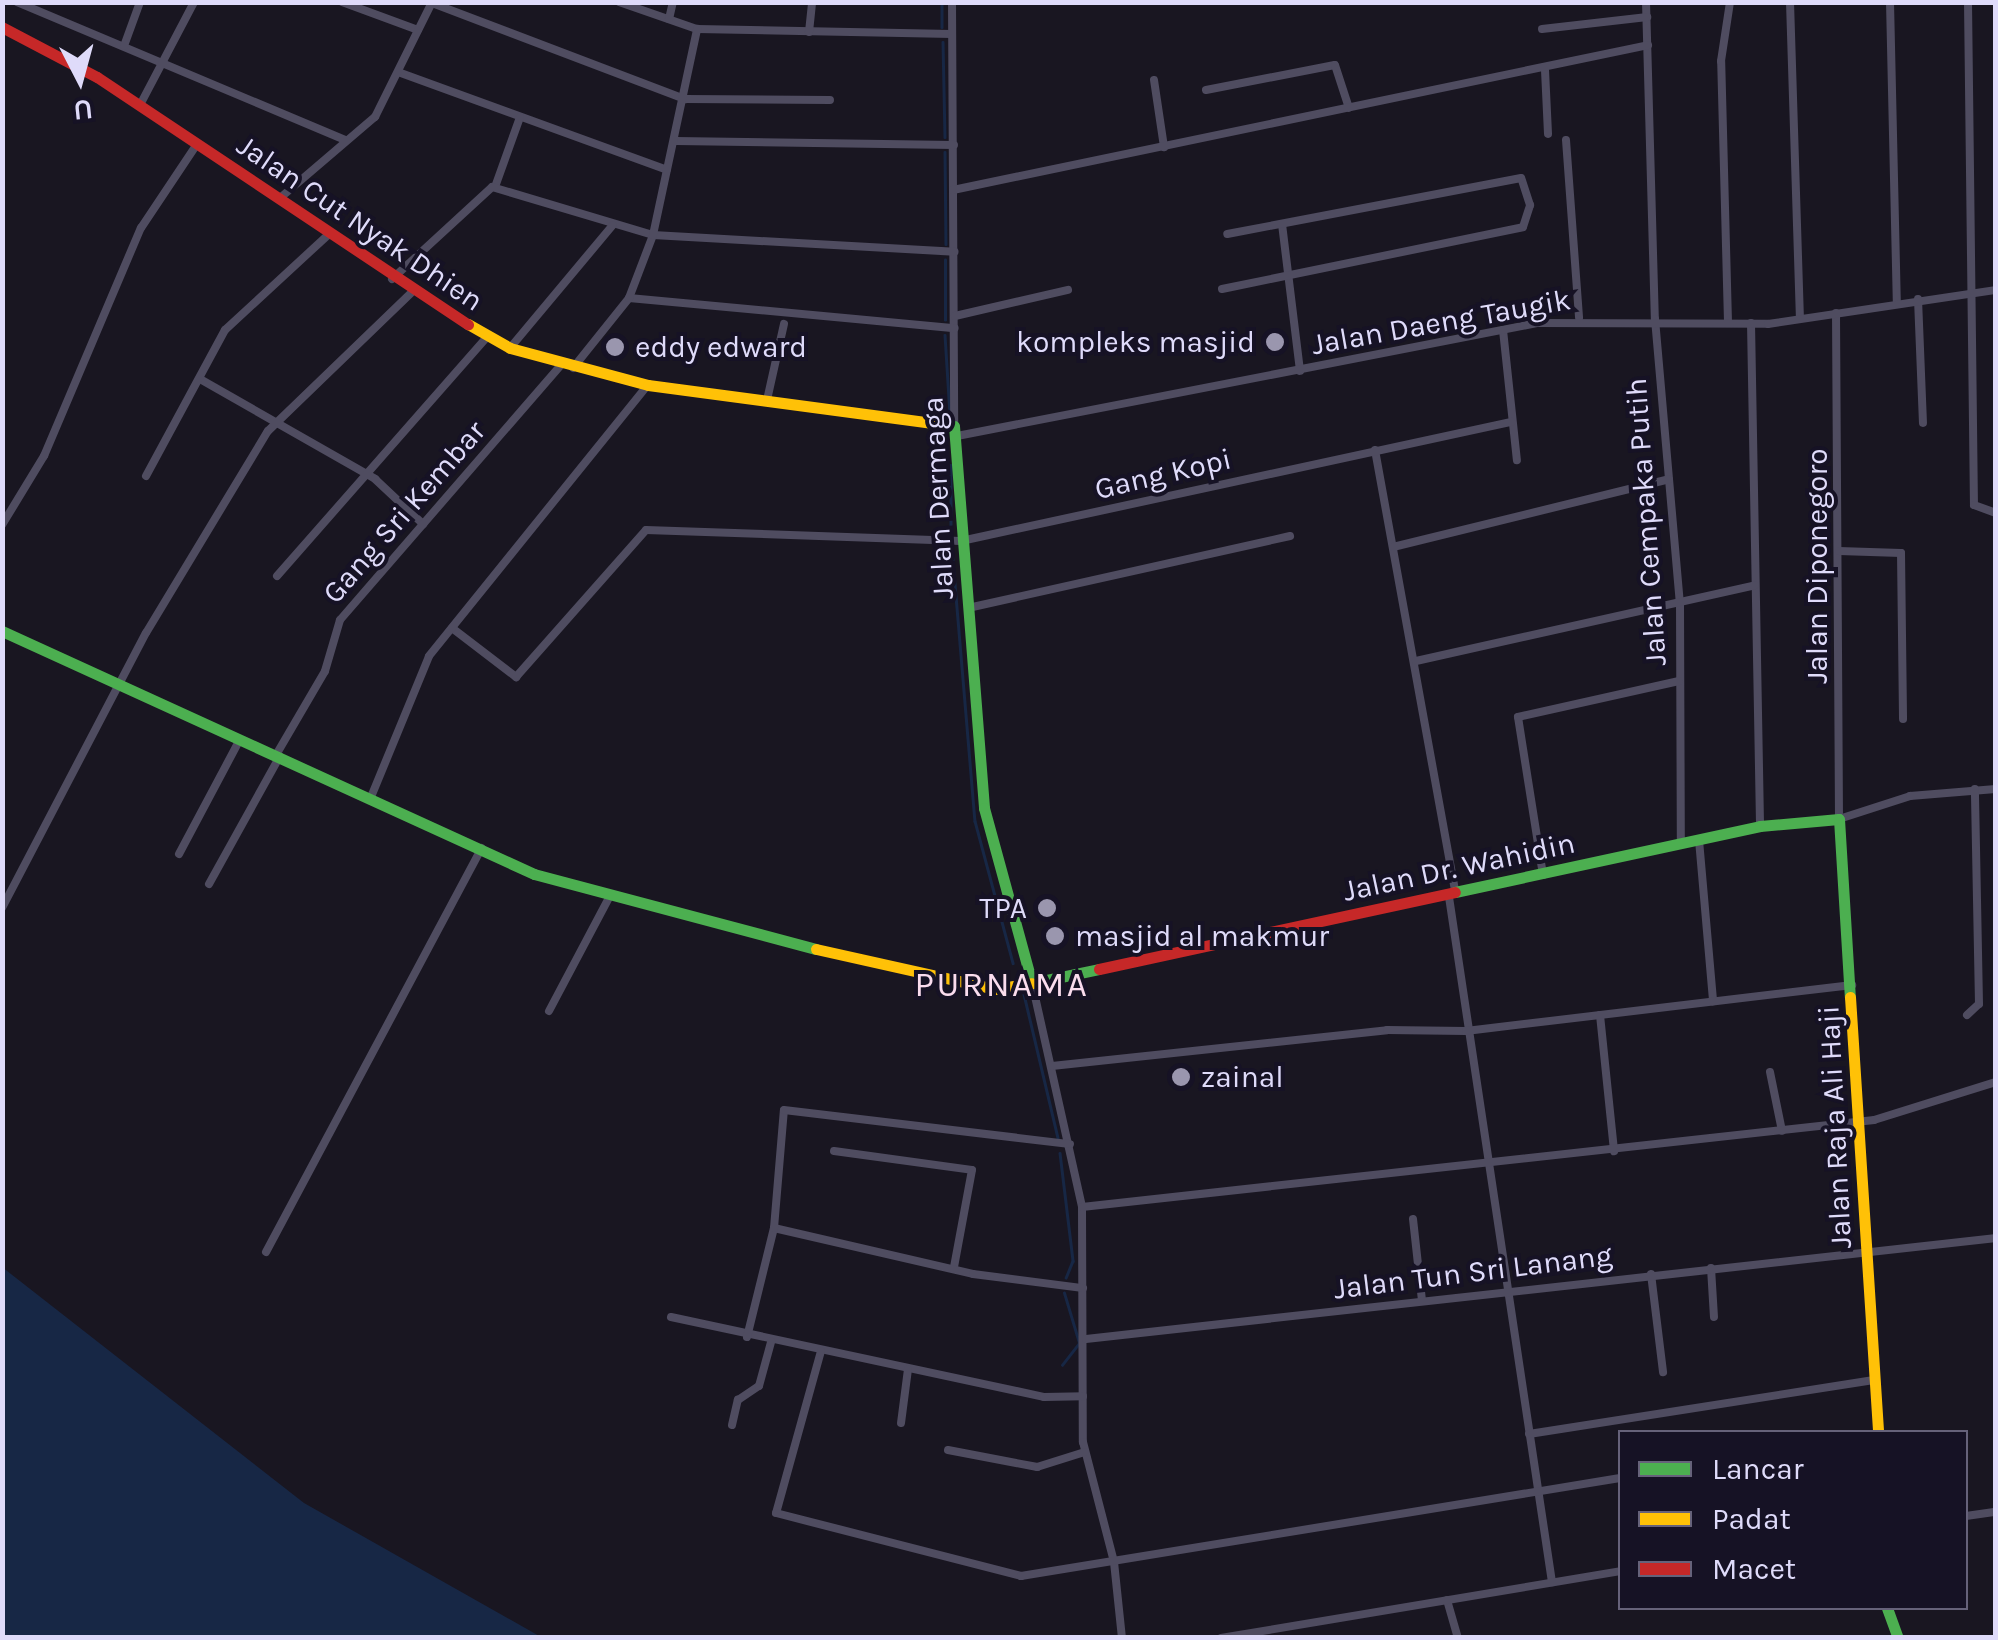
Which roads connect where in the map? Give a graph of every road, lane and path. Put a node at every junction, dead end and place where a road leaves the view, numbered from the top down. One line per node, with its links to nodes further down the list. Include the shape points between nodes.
1 (17, 2): 24 (street)
2 (140, 2): 24 (street)
3 (194, 2): 26 (street)
4 (342, 2): 21 (street)
5 (620, 2): 15 (street)
6 (673, 2): 17 (street)
7 (812, 2): 22 (street)
8 (1646, 2): 16 (street, Jalan Cempaka Putih)
9 (1730, 2): 68 (street, via 1721,62)
10 (1790, 2): 66 (street)
11 (1890, 2): 62 (street)
12 (1968, 2): 58 (street)
13 (432, 3): 21 (street); 31 (street)
14 (955, 3): 23 (street, Jalan Dermaga)
15 (639, 6): 17 (street)
16 (1647, 17): 20 (street); 25 (street, Jalan Cempaka Putih)
17 (668, 20): 19 (street)
18 (2, 27): 33 (main road, Jalan Cut Nyak Dhien)
19 (698, 29): 22 (street); 31 (street, Gang Sri Kembar)
20 (1542, 29)
21 (418, 30): 28 (street)
22 (809, 32): 23 (street)
23 (952, 34): 41 (street, Jalan Dermaga)
24 (124, 46): 26 (street)
25 (1648, 46): 27 (street); 67 (street, Jalan Cempaka Putih)
26 (167, 64): 33 (street); 37 (street)
27 (1545, 70): 34 (street); 36 (street)
28 (398, 72): 35 (street); 37 (street, via 375,116)
29 (1154, 80): 42 (street)
30 (1206, 90): 34 (street, via 1335,66)
31 (685, 99): 32 (street); 39 (street, Gang Sri Kembar)
32 (830, 100)
33 (140, 105): 40 (main road, Jalan Cut Nyak Dhien)
34 (1349, 108): 42 (street)
35 (520, 116): 43 (street); 44 (street)
36 (1548, 134)
37 (345, 140): 46 (street)
38 (1566, 140): 65 (street)
39 (676, 141): 41 (street); 43 (street, Gang Sri Kembar)
40 (197, 144): 46 (main road, Jalan Cut Nyak Dhien); 91 (street, via 141,228 44,456)
41 (954, 144): 45 (street, Jalan Dermaga)
42 (1164, 148): 45 (street)
43 (667, 170): 50 (street, Gang Sri Kembar)
44 (496, 187): 47 (street); 54 (street)
45 (953, 190): 52 (street, Jalan Dermaga)
46 (280, 198): 49 (main road, Jalan Cut Nyak Dhien)
47 (613, 224): 50 (street); 74 (street)
48 (1282, 224): 51 (street); 53 (street); 53 (street, via 1522,178 1530,205 1523,228)
49 (329, 234): 54 (main road, Jalan Cut Nyak Dhien); 77 (street, via 232,323)
50 (653, 234): 52 (street); 60 (street, Gang Sri Kembar)
51 (1226, 234)
52 (954, 252): 64 (street, Jalan Dermaga)
53 (1290, 274): 55 (street); 76 (street)
54 (392, 280): 59 (main road, Jalan Cut Nyak Dhien)
55 (1222, 288)
56 (1068, 290): 64 (street)
57 (1996, 290): 58 (street, Jalan Daeng Taugik)
58 (1971, 292): 61 (street, Jalan Daeng Taugik); 89 (street, via 1974,505)
59 (412, 293): 73 (main road, Jalan Cut Nyak Dhien); 80 (street)
60 (628, 298): 71 (street); 75 (street, Gang Sri Kembar)
61 (1918, 299): 62 (street, Jalan Daeng Taugik); 82 (street)
62 (1897, 300): 63 (street, Jalan Daeng Taugik)
63 (1836, 313): 66 (street, Jalan Daeng Taugik); 95 (street, Jalan Diponegoro)
64 (955, 316): 71 (street, Jalan Dermaga)
65 (1579, 318): 67 (street, Jalan Daeng Taugik); 72 (street, Jalan Daeng Taugik)
66 (1800, 318): 69 (street, Jalan Daeng Taugik)
67 (1655, 319): 68 (street, Jalan Daeng Taugik); 88 (street, Jalan Cempaka Putih)
68 (1728, 322): 69 (street, Jalan Daeng Taugik)
69 (1751, 323): 97 (street)
70 (784, 324): 79 (street)
71 (955, 328): 83 (street, Jalan Dermaga)
72 (1504, 330): 76 (street, Jalan Daeng Taugik); 81 (street)
73 (486, 338): 74 (main road, Jalan Cut Nyak Dhien); 86 (street)
74 (510, 348): 75 (main road, Jalan Cut Nyak Dhien)
75 (567, 366): 78 (main road, Jalan Cut Nyak Dhien); 90 (street, Gang Sri Kembar)
76 (1300, 371): 83 (street, Jalan Daeng Taugik)
77 (200, 379): 80 (street); 87 (street)
78 (648, 385): 79 (main road, Jalan Cut Nyak Dhien); 100 (street)
79 (767, 400): 83 (main road, Jalan Cut Nyak Dhien)
80 (276, 419): 86 (street); 104 (street)
81 (1512, 422): 84 (street, Gang Kopi); 85 (street)
82 (1923, 423)
83 (956, 431): 93 (main road, Jalan Dermaga)
84 (1375, 450): 93 (street, Gang Kopi); 94 (street)
85 (1517, 460)
86 (367, 474): 90 (street); 96 (street)
87 (146, 476)
88 (1669, 479): 94 (street); 98 (street, Jalan Cempaka Putih)
89 (1996, 513)
90 (423, 524): 107 (street, Gang Sri Kembar, via 337,626 325,671)
91 (2, 525)
92 (1290, 536): 99 (street)
93 (962, 540): 99 (main road, Jalan Dermaga); 100 (street, Gang Kopi, via 646,530 516,676)
94 (1394, 547): 102 (street)
95 (1838, 551): 105 (street, via 1901,554); 111 (street, Jalan Diponegoro)
96 (277, 576)
97 (1755, 585): 98 (street); 112 (street)
98 (1680, 604): 102 (street); 103 (street, Jalan Cempaka Putih)
99 (968, 608): 122 (main road, Jalan Dermaga, via 986,821)
100 (452, 628): 110 (street, via 417,679)
101 (2, 632): 104 (main road, Jalan Dr. Wahidin)
102 (1416, 661): 120 (street)
103 (1679, 681): 114 (street, Jalan Cempaka Putih); 117 (street, via 1518,717)
104 (118, 684): 106 (main road, Jalan Dr. Wahidin); 121 (street)
105 (1903, 718)
106 (240, 741): 107 (main road, Jalan Dr. Wahidin); 116 (street)
107 (278, 756): 110 (main road, Jalan Dr. Wahidin); 118 (street, Gang Sri Kembar)
108 (1996, 788): 109 (street)
109 (1975, 790): 111 (street, via 1910,796); 127 (street, via 1979,1004)
110 (372, 797): 115 (main road, Jalan Dr. Wahidin)
111 (1839, 820): 112 (main road, Jalan Dr. Wahidin); 123 (main road, Jalan Raja Ali Haji)
112 (1760, 826): 113 (main road, Jalan Dr. Wahidin)
113 (1700, 840): 114 (main road, Jalan Dr. Wahidin); 124 (street)
114 (1681, 843): 117 (main road, Jalan Dr. Wahidin)
115 (482, 848): 119 (main road, Jalan Dr. Wahidin); 142 (street)
116 (179, 854)
117 (1543, 875): 120 (main road, Jalan Dr. Wahidin)
118 (209, 884)
119 (610, 896): 122 (main road, Jalan Dr. Wahidin, via 996,989); 125 (street)
120 (1452, 896): 122 (main road, Jalan Dr. Wahidin); 128 (street)
121 (2, 908)
122 (1032, 983): 129 (street)
123 (1852, 986): 124 (street); 132 (main road, Jalan Raja Ali Haji)
124 (1713, 1001): 126 (street)
125 (549, 1011)
126 (1600, 1015): 128 (street); 135 (street)
127 (1967, 1015)
128 (1466, 1032): 129 (street, via 1387,1030); 137 (street)
129 (1052, 1066): 134 (street)
130 (1770, 1072): 133 (street)
131 (1996, 1082): 132 (street)
132 (1860, 1129): 133 (street); 143 (main road, Jalan Raja Ali Haji)
133 (1782, 1131): 135 (street)
134 (1070, 1144): 138 (street); 140 (street, via 784,1110)
135 (1614, 1150): 137 (street)
136 (834, 1151): 144 (street, via 972,1170)
137 (1488, 1164): 138 (street); 148 (street)
138 (1082, 1207): 147 (street)
139 (1413, 1219): 149 (street)
140 (774, 1228): 144 (street); 152 (street)
141 (1996, 1238): 143 (street, Jalan Tun Sri Lanang)
142 (266, 1252)
143 (1867, 1255): 145 (street, Jalan Tun Sri Lanang); 158 (main road, Jalan Raja Ali Haji)
144 (954, 1267): 147 (street)
145 (1711, 1268): 146 (street, Jalan Tun Sri Lanang); 151 (street)
146 (1651, 1274): 148 (street, Jalan Tun Sri Lanang); 157 (street)
147 (1083, 1288): 153 (street)
148 (1507, 1290): 149 (street, Jalan Tun Sri Lanang); 163 (street)
149 (1422, 1302): 153 (street, Jalan Tun Sri Lanang)
150 (671, 1316): 152 (street)
151 (1714, 1317)
152 (746, 1337): 154 (street)
153 (1086, 1339): 159 (street)
154 (771, 1342): 155 (street); 161 (street, via 760,1386 738,1400)
155 (821, 1350): 156 (street); 170 (street, via 777,1488 780,1517 1021,1576)
156 (908, 1369): 159 (street, via 1044,1397); 160 (street)
157 (1663, 1372)
158 (1874, 1380): 162 (main road, Jalan Raja Ali Haji); 163 (street)
159 (1084, 1396): 165 (street)
160 (901, 1423)
161 (732, 1425)
162 (1878, 1430)
163 (1529, 1434): 167 (street)
164 (948, 1450): 165 (street, via 1036,1467)
165 (1085, 1452): 170 (street)
166 (1618, 1478): 167 (street)
167 (1537, 1490): 170 (street); 172 (street)
168 (1996, 1512): 169 (street)
169 (1968, 1516)
170 (1114, 1562): 175 (street)
171 (1618, 1572): 172 (street)
172 (1552, 1582): 173 (street)
173 (1447, 1600): 176 (street); 177 (street)
174 (1888, 1610): 178 (main road)
175 (1122, 1638)
176 (1221, 1638)
177 (1458, 1638)
178 (1898, 1638)

